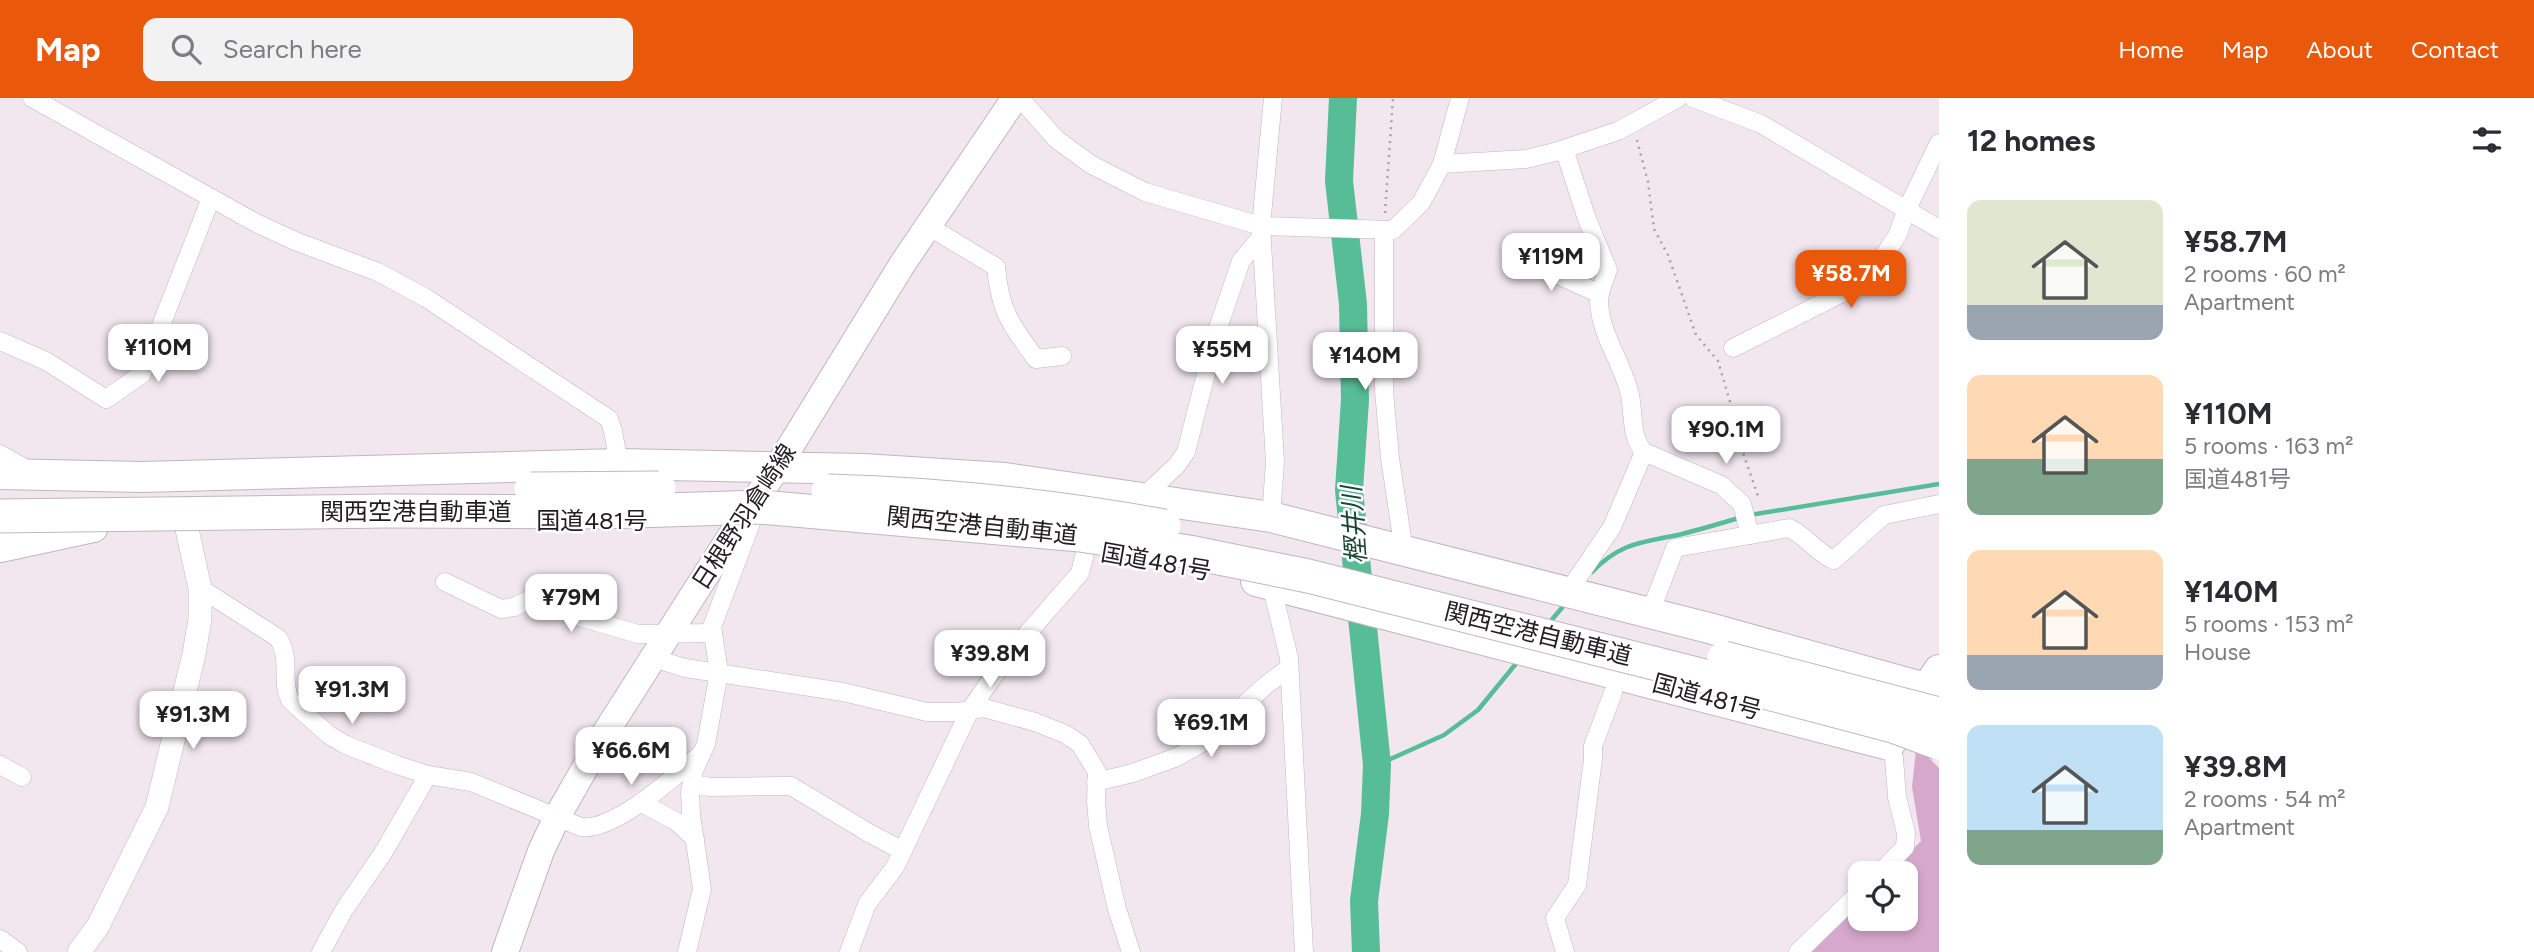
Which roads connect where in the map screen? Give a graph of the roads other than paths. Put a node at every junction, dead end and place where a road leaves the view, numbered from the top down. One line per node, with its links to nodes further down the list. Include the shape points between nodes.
1 (32, 98): 10 (street)
2 (1018, 98): 12 (main road, 日根野羽倉崎線); 15 (street, via 1056,139 1090,164 1145,192)
3 (1273, 98): 15 (street)
4 (1460, 98): 9 (street)
5 (1693, 98): 11 (street, via 1761,124)
6 (1669, 100): 8 (street, via 1618,131)
7 (1939, 144): 11 (street)
8 (1564, 149): 9 (street, via 1526,159); 17 (street, via 1608,270)
9 (1442, 164): 14 (street, via 1422,203 1393,230)
10 (211, 198): 18 (street, via 142,374 106,399 46,361); 23 (street, via 285,237 378,272 426,298 608,419)
11 (1907, 209): 13 (street); 19 (street, via 1897,236 1854,287)
12 (928, 226): 20 (street, via 996,267 999,296 1011,326 1036,359); 24 (main road, 日根野羽倉崎線)
13 (1939, 229)
14 (1384, 230): 15 (street); 39 (street, via 1384,391)
15 (1261, 232): 28 (street, via 1241,261 1217,331 1186,452); 31 (street, via 1275,462)
16 (1518, 257): 17 (street)
17 (1600, 294): 21 (street, via 1605,332 1629,394 1636,443)
18 (0, 341)
19 (1733, 348)
20 (1062, 356)
21 (1644, 452): 36 (street, via 1721,485 1742,504); 43 (street, via 1612,527)
22 (0, 454): 26 (street)
23 (619, 464): 24 (highway); 26 (highway, via 142,477)
24 (777, 468): 28 (highway, via 1005,478); 32 (main road, 日根野羽倉崎線)
25 (0, 474): 26 (highway)
26 (36, 475)
27 (0, 493): 50 (highway, 関西空港自動車道, bridge, via 707,488 879,492 1085,512 1245,541)
28 (1142, 498): 31 (highway)
29 (1939, 504): 36 (street, via 1884,515 1834,560 1789,528)
30 (0, 516): 53 (highway, 関西空港自動車道, bridge, via 760,507 1080,535 1308,576 1721,680 1893,726)
31 (1270, 517): 39 (highway)
32 (745, 523): 33 (highway, 国道481号); 38 (highway, 国道481号, via 882,525); 45 (street); 46 (main road, 日根野羽倉崎線)
33 (186, 525): 34 (highway, 国道481号); 42 (street)
34 (93, 527): 35 (highway, 国道481号); 37 (highway)
35 (0, 528)
36 (1749, 535): 44 (street, via 1675,548)
37 (0, 547)
38 (1086, 550): 41 (highway, 国道481号); 52 (street, via 1080,573 1006,658)
39 (1404, 551): 43 (highway)
40 (445, 582): 46 (street, via 500,609 535,597 638,635)
41 (1271, 584): 48 (street); 54 (highway, 国道481号)
42 (200, 588): 57 (street, via 278,638 285,648 286,693 329,735); 69 (street, via 194,654 157,807 98,926)
43 (1568, 592): 50 (highway)
44 (1655, 600)
45 (713, 633): 46 (street); 49 (street)
46 (668, 634): 47 (main road, 日根野羽倉崎線)
47 (653, 658): 49 (street); 62 (main road, 日根野羽倉崎線)
48 (1289, 668): 59 (street, via 1186,752); 75 (street)
49 (719, 672): 52 (street, via 843,692 927,712); 55 (street)
50 (1934, 691): 54 (highway)
51 (1613, 693): 76 (street, via 1593,746 1577,885 1555,918)
52 (970, 710): 59 (street, via 984,708 1065,734 1091,759); 64 (street)
53 (1939, 743)
54 (1889, 745): 65 (street, via 1906,833 1905,846)
55 (701, 754): 60 (street); 61 (street)
56 (0, 765): 58 (street)
57 (428, 775): 62 (street, via 471,782); 70 (street)
58 (22, 777)
59 (1096, 782): 74 (street, via 1098,826)
60 (692, 784): 63 (street); 64 (street, via 791,786)
61 (642, 803): 62 (street, via 591,828); 63 (street, via 677,822)
62 (557, 817): 71 (main road, 日根野羽倉崎線)
63 (695, 839): 72 (street, via 702,889)
64 (903, 850): 73 (street, via 867,904)
65 (1891, 861)
66 (1848, 904): 77 (street)
67 (0, 939): 68 (street)
68 (18, 952)
69 (79, 952)
70 (321, 952)
71 (506, 952)
72 (687, 952)
73 (849, 952)
74 (1131, 952)
75 (1304, 952)
76 (1565, 952)
77 (1798, 952)

